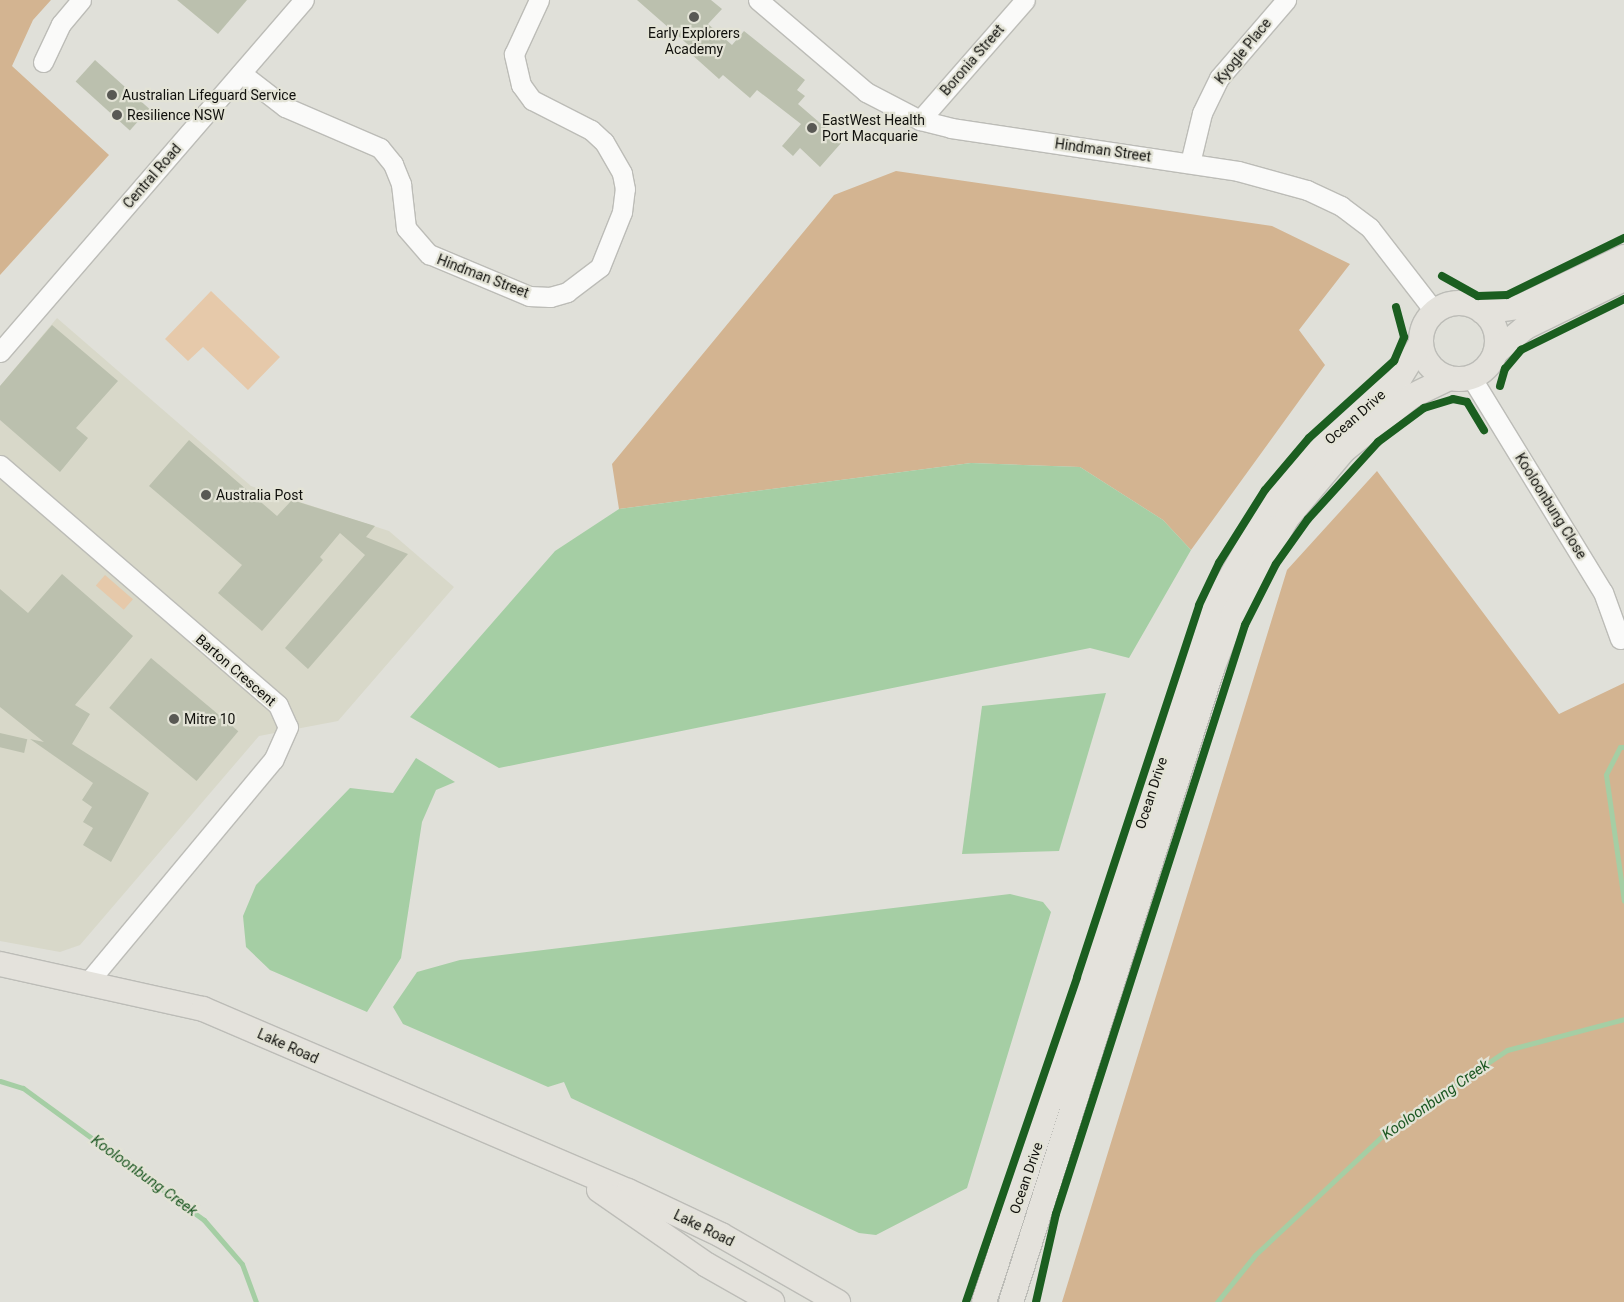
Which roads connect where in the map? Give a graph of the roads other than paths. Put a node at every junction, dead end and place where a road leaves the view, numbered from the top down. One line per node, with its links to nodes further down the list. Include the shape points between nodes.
1 (81, 0): 7 (street, via 61,24)
2 (304, 0): 8 (street, Central Road)
3 (540, 0): 8 (street, Hindman Street, via 514,54 521,85 532,100 591,130 604,142 622,172 625,189 622,212 600,267 567,292 550,297 529,296 429,254 406,228 401,184 380,148 285,107)
4 (758, 0): 9 (street, Hindman Street, via 866,92)
5 (1025, 0): 9 (street, Boronia Street)
6 (1286, 0): 10 (street, Kyogle Place, via 1219,78 1202,113)
7 (44, 62)
8 (241, 73): 16 (street, Central Road)
9 (920, 120): 10 (street, Hindman Street, via 951,128)
10 (1190, 163): 13 (street, Hindman Street, via 1273,178 1342,206 1370,228)
11 (1624, 257): 14 (main road, via 1519,307)
12 (1624, 280): 17 (main road, via 1526,327)
13 (1435, 312): 14 (main road, via 1459,303); 15 (main road, via 1424,325)
14 (1483, 312): 17 (main road, via 1496,330)
15 (1421, 343): 18 (main road, via 1429,365); 24 (main road, Ocean Drive, via 1399,379 1326,440 1272,505 1217,601 1194,658)
16 (0, 352)
17 (1496, 352): 18 (main road, via 1482,372)
18 (1460, 378): 20 (street, Kooloonbung Close, via 1603,592); 25 (main road, Ocean Drive, via 1412,396 1344,450 1287,518 1232,615 1212,669)
19 (0, 465): 22 (street, Barton Crescent, via 278,704 288,727 273,760)
20 (1620, 640)
21 (0, 964): 22 (main road, Lake Road)
22 (89, 981): 23 (main road, Lake Road, via 203,1008)
23 (564, 1166): 26 (main road, Lake Road, via 707,1265); 27 (main road, Lake Road, via 721,1235)
24 (983, 1299)
25 (1012, 1301)
26 (772, 1302)
27 (838, 1302)

